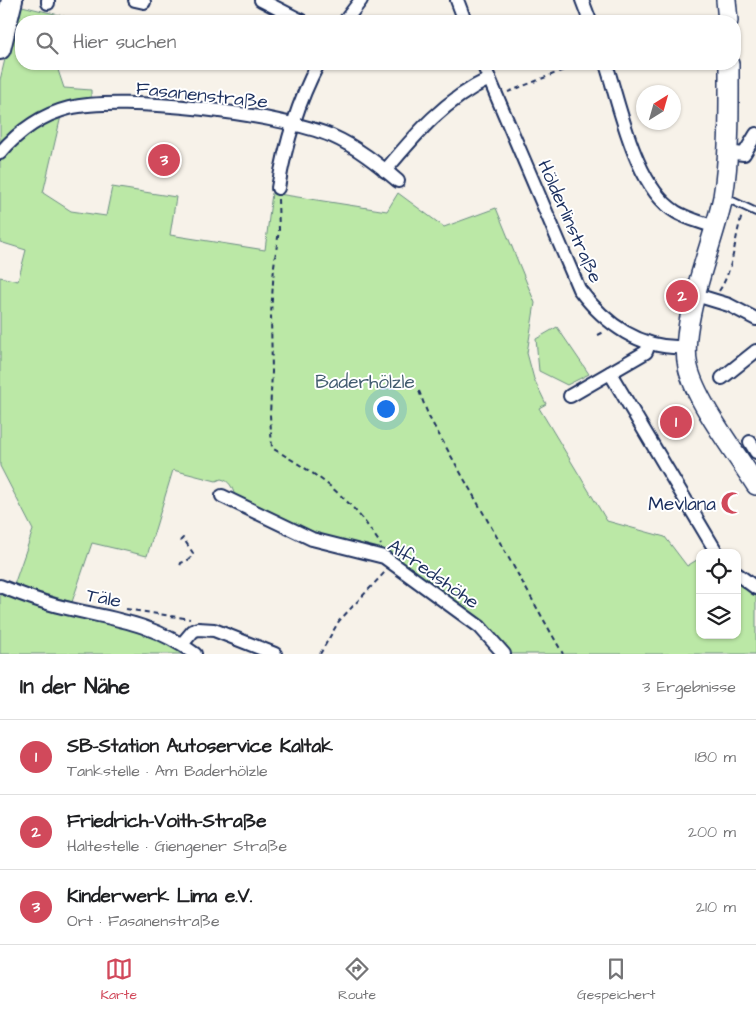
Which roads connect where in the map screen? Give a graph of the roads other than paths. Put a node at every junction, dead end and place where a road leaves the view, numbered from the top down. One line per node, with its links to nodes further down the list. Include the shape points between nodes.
1 (12, 0): 12 (main road)
2 (262, 0): 7 (street)
3 (361, 0): 8 (street)
4 (457, 0): 9 (street)
5 (582, 0): 10 (street)
6 (726, 0): 11 (main road)
7 (291, 15)
8 (350, 15)
9 (463, 15)
10 (588, 15)
11 (727, 15)
12 (0, 49)
13 (315, 70): 18 (street)
14 (485, 70): 17 (street, Hölderlinstraße)
15 (608, 70): 27 (street, via 633,147 654,189 675,212)
16 (729, 70): 20 (main road)
17 (489, 79): 22 (street, via 442,108); 30 (street, Hölderlinstraße, via 578,289 612,324)
18 (294, 124): 21 (street, Fasanenstraße, via 212,111 94,104 69,108 42,118 20,132); 22 (street, Fasanenstraße, via 333,137); 24 (street)
19 (756, 134): 20 (street, via 744,154)
20 (726, 152): 25 (main road)
21 (0, 153)
22 (386, 171): 23 (street, Fasanenstraße)
23 (398, 182)
24 (278, 188)
25 (722, 197): 26 (lane); 27 (main road)
26 (756, 212)
27 (724, 225): 28 (main road)
28 (704, 298): 29 (street); 31 (main road)
29 (756, 318)
30 (649, 344): 31 (street, Hölderlinstraße); 33 (street, via 646,352)
31 (687, 347): 36 (main road, via 687,364 694,387)
32 (754, 358): 34 (street)
33 (610, 373): 35 (street); 38 (street)
34 (722, 378)
35 (570, 396)
36 (756, 485)
37 (222, 496): 45 (street, Alfredshöhe, via 312,539 388,560 480,627)
38 (715, 549)
39 (741, 577): 41 (street)
40 (0, 586): 42 (street, Täle, via 60,607 130,621)
41 (756, 588)
42 (182, 644): 43 (street, Täle); 44 (street, via 193,631 208,629)
43 (196, 654)
44 (276, 654)
45 (504, 654)

